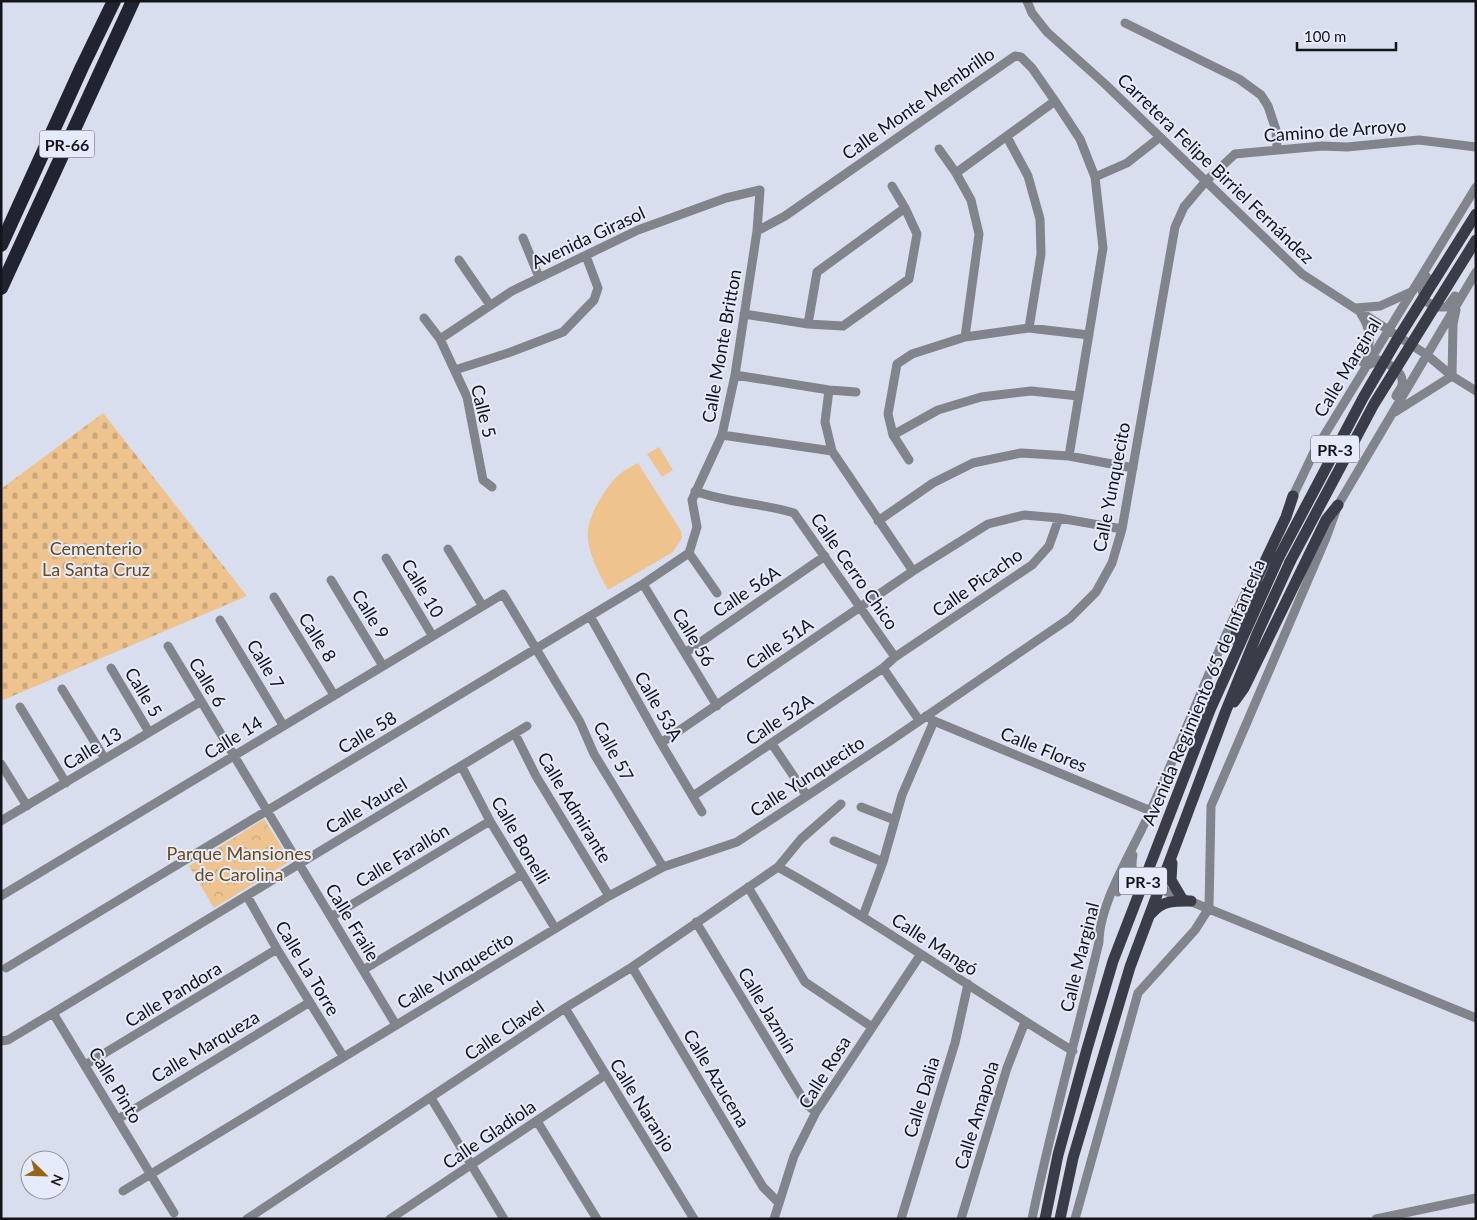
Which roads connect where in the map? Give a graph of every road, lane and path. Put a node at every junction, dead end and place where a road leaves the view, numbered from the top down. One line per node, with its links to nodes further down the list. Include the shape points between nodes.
1 (114, 1): 22 (highway, PR-66)
2 (133, 1): 29 (highway, PR-66)
3 (1027, 1): 7 (street, Carretera Felipe Birriel Fernández, via 1032,13 1048,32)
4 (1126, 23): 10 (street, via 1239,79 1260,95 1268,106 1276,130)
5 (1055, 101): 6 (street); 12 (street, Calle Monte Membrillo, via 1080,139); 19 (street, Calle Monte Membrillo, via 1032,68 1021,57 1015,56 785,216)
6 (1007, 137): 11 (street); 37 (street, via 1028,176 1040,219 1041,254)
7 (1160, 137): 12 (street, via 1128,163); 13 (street, Carretera Felipe Birriel Fernández)
8 (1476, 147): 10 (street, Camino de Arroyo, via 1419,140)
9 (939, 149): 11 (street)
10 (1277, 149): 13 (street, Camino de Arroyo, via 1236,154)
11 (956, 173): 40 (street, via 971,200 979,234)
12 (1095, 177): 39 (street, Calle Monte Membrillo, via 1103,248)
13 (1206, 181): 33 (street, Carretera Felipe Birriel Fernández, via 1302,274); 59 (street, Calle Yunquecito, via 1184,207 1175,226)
14 (892, 186): 17 (street)
15 (1476, 187): 23 (street, Calle Marginal)
16 (760, 190): 19 (street, Calle Monte Britton); 24 (street, Avenida Girasol, via 726,198 638,230)
17 (906, 208): 36 (street, via 817,272); 36 (street, via 917,234 909,279 843,326)
18 (1476, 214): 94 (main road, Avenida Regimiento 65 de Infantería / PR-3, bridge, via 1363,398 1279,557)
19 (757, 231): 34 (street, Calle Monte Britton)
20 (523, 238): 28 (street)
21 (1476, 240): 95 (main road, Avenida Regimiento 65 de Infantería / PR-3, bridge, via 1374,404 1290,562)
22 (1, 245)
23 (1438, 249): 26 (street, via 1422,290 1425,300 1437,307 1447,307); 30 (street, Calle Marginal)
24 (586, 256): 28 (street, Avenida Girasol); 44 (street, via 598,288 594,300 563,332)
25 (459, 260): 32 (street)
26 (1476, 265)
27 (1476, 272): 31 (street)
28 (539, 277): 32 (street, Avenida Girasol)
29 (1, 288)
30 (1413, 291): 33 (street, via 1380,306); 38 (street, Calle Marginal)
31 (1458, 300): 42 (street); 46 (street, via 1453,324)
32 (490, 305): 41 (street, Avenida Girasol)
33 (1356, 308): 38 (street, Carretera Felipe Birriel Fernández); 51 (street, via 1370,335 1366,356 1346,390)
34 (744, 314): 36 (street); 45 (street, Calle Monte Britton)
35 (424, 318): 41 (street, Calle 5)
36 (808, 324)
37 (1029, 328): 39 (street); 40 (street)
38 (1388, 330): 42 (street, Carretera Felipe Birriel Fernández); 43 (street, Calle Marginal)
39 (1089, 335): 50 (street, Calle Monte Membrillo)
40 (965, 337): 54 (street, via 912,354 897,364 888,414)
41 (440, 339): 44 (street, Calle 5)
42 (1427, 355): 46 (street, Carretera Felipe Birriel Fernández); 52 (street)
43 (1365, 367): 51 (street, Calle Marginal); 55 (street, via 1378,360 1392,366 1402,379 1402,386 1383,418)
44 (455, 370): 60 (street, Calle 5, via 467,396 483,480)
45 (735, 375): 47 (street); 53 (street, Calle Monte Britton)
46 (1452, 376): 48 (street, Carretera Felipe Birriel Fernández); 52 (street)
47 (829, 390): 49 (street); 56 (street, via 825,422)
48 (1476, 391)
49 (856, 392)
50 (1079, 396): 54 (street, via 1031,391 982,397 938,410); 57 (street, Calle Monte Membrillo)
51 (1344, 402): 62 (street, Calle Marginal, via 1314,452)
52 (1392, 414): 55 (street)
53 (722, 435): 56 (street); 61 (street, Calle Monte Britton)
54 (893, 435): 58 (street)
55 (1379, 438): 63 (street)
56 (832, 451): 65 (street)
57 (1069, 456): 59 (street); 65 (street, via 1021,453 973,463 933,483)
58 (909, 460)
59 (1133, 468): 66 (street, Calle Yunquecito)
60 (492, 487)
61 (695, 491): 68 (street, via 692,500 697,527); 69 (street, Calle Cerro Chico, via 794,513)
62 (1293, 496): 94 (main road, via 1258,576); 114 (street, Calle Marginal, via 1228,626)
63 (1338, 505): 95 (main road, via 1326,520 1244,688); 134 (street, via 1211,806)
64 (1059, 518): 66 (street, Calle 51A); 71 (street, Calle 51A, via 1024,515 988,524); 85 (street, Calle Picacho, via 1049,546 1032,566)
65 (878, 521): 71 (street)
66 (1122, 529): 96 (street, Calle Yunquecito, via 1112,563 1096,592 1070,618)
67 (448, 548): 77 (street)
68 (689, 553): 73 (street, Calle 58); 74 (street)
69 (825, 556): 78 (street, Calle Cerro Chico); 84 (street, Calle 56A)
70 (386, 558): 81 (street, Calle 10)
71 (913, 572): 78 (street, Calle 51A)
72 (331, 580): 86 (street, Calle 9)
73 (643, 584): 79 (street, Calle 58); 84 (street, Calle 56)
74 (717, 593)
75 (503, 594): 77 (street, Calle 14); 83 (street, Calle 57)
76 (274, 597): 90 (street, Calle 8)
77 (482, 605): 81 (street, Calle 14)
78 (861, 607): 85 (street, Calle Cerro Chico); 92 (street, Calle 51A)
79 (590, 616): 83 (street, Calle 58); 101 (street, Calle 53A)
80 (220, 620): 97 (street, Calle 7)
81 (432, 635): 86 (street, Calle 14)
82 (168, 646): 91 (street, Calle 6)
83 (537, 649): 113 (street, Calle 58); 125 (street, Calle 57, via 580,722 594,754)
84 (685, 653): 92 (street, Calle 56)
85 (895, 657): 88 (street, Calle Picacho)
86 (383, 666): 90 (street, Calle 14)
87 (111, 668): 99 (street, Calle 5)
88 (883, 668): 96 (street); 102 (street, Calle 52A)
89 (62, 689): 104 (street)
90 (334, 695): 97 (street, Calle 14)
91 (200, 702): 99 (street, Calle 13); 103 (street, Calle 6)
92 (716, 706): 101 (street, Calle 51A)
93 (20, 707): 107 (street)
94 (1210, 710): 127 (main road, Avenida Regimiento 65 de Infantería / PR-3)
95 (1225, 713): 121 (main road, Avenida Regimiento 65 de Infantería / PR-3)
96 (926, 719): 109 (street, Calle Yunquecito); 114 (street, Calle Flores); 116 (street)
97 (283, 725): 103 (street, Calle 14)
98 (527, 726): 100 (street, Calle Yaurel)
99 (149, 732): 104 (street, Calle 13)
100 (515, 734): 106 (street, Calle Yaurel); 132 (street, Calle Admirante, via 536,776)
101 (661, 744): 108 (street, Calle 53A)
102 (772, 744): 108 (street, Calle 52A); 109 (street)
103 (234, 757): 113 (street, Calle 6); 130 (street, Calle 14)
104 (105, 759): 107 (street, Calle 13)
105 (1, 764): 111 (street)
106 (462, 767): 118 (street, Calle Bonelli); 123 (street, Calle Yaurel)
107 (66, 782): 111 (street, Calle 13)
108 (693, 796): 115 (street, Calle 53A)
109 (807, 796): 125 (street, Calle Yunquecito, via 737,842)
110 (841, 804): 124 (street, Calle Clavel)
111 (27, 806): 117 (street, Calle 13)
112 (860, 807): 116 (street)
113 (267, 811): 123 (street, Calle Fraile); 144 (street, Calle 58)
114 (1151, 811): 119 (street, Calle Marginal)
115 (702, 812)
116 (895, 820): 122 (street)
117 (1, 821)
118 (490, 821): 126 (street, Calle Bonelli); 136 (street, Calle Farallón)
119 (1140, 834): 127 (street, via 1131,868); 140 (street, Calle Marginal, via 1104,914)
120 (834, 841): 122 (street)
121 (1173, 852): 129 (main road, Avenida Regimiento 65 de Infantería / PR-3); 133 (main road, via 1171,880)
122 (883, 862): 135 (street)
123 (299, 864): 131 (street, Calle Yaurel); 136 (street, Calle Fraile)
124 (778, 866): 128 (street, Calle Clavel); 135 (street, Calle Mangó)
125 (664, 867): 132 (street, Calle Yunquecito)
126 (522, 874): 139 (street, Calle Bonelli); 145 (street)
127 (1143, 882): 129 (street); 140 (street, via 1128,879 1123,883); 178 (main road, Avenida Regimiento 65 de Infantería / PR-3, via 1113,961 1087,1049)
128 (748, 887): 138 (street, Calle Clavel); 153 (street, via 805,982)
129 (1159, 888): 133 (street); 137 (main road, Avenida Regimiento 65 de Infantería / PR-3)
130 (1, 896)
131 (247, 896): 141 (street, Calle La Torre); 149 (street, Calle Yaurel)
132 (609, 896): 139 (street, Calle Yunquecito)
133 (1186, 899): 134 (street); 137 (main road, via 1162,903)
134 (1209, 908): 150 (street); 180 (street, via 1195,930 1138,992)
135 (863, 916): 142 (street, Calle Mangó)
136 (331, 917): 145 (street, Calle Fraile)
137 (1148, 918): 179 (main road, Avenida Regimiento 65 de Infantería / PR-3, via 1130,967 1073,1158)
138 (696, 922): 143 (street, Calle Clavel); 160 (street, Calle Jazmín, via 806,1104)
139 (555, 928): 152 (street, Calle Yunquecito)
140 (1099, 942): 155 (street, Calle Marginal)
141 (277, 949): 147 (street, Calle La Torre); 157 (street, Calle Pandora)
142 (920, 954): 146 (street, Calle Mangó); 153 (street, Calle Rosa)
143 (632, 967): 148 (street, Calle Clavel); 167 (street, Calle Azucena, via 763,1187)
144 (6, 968)
145 (363, 970): 152 (street, Calle Fraile)
146 (968, 984): 151 (street, Calle Mangó); 175 (street, Calle Dalia, via 955,1043)
147 (310, 1002): 156 (street, Calle La Torre); 161 (street, Calle Marqueza)
148 (565, 1008): 158 (street, Calle Naranjo); 159 (street, Calle Clavel)
149 (53, 1013): 154 (street, Calle Yaurel); 157 (street, Calle Pinto)
150 (1476, 1018)
151 (1025, 1022): 155 (street, Calle Mangó); 176 (street, Calle Amapola, via 1007,1068)
152 (396, 1025): 156 (street, Calle Yunquecito)
153 (872, 1027): 160 (street, Calle Rosa)
154 (1, 1041)
155 (1073, 1051): 177 (street, Calle Marginal, via 1044,1159)
156 (343, 1056): 164 (street, Calle Yunquecito)
157 (85, 1065): 161 (street, Calle Pinto)
158 (605, 1075): 162 (street, Calle Gladiola); 173 (street, Calle Naranjo)
159 (431, 1098): 163 (street); 169 (street, Calle Clavel)
160 (816, 1112): 167 (street, Calle Rosa, via 794,1156)
161 (118, 1119): 164 (street, Calle Pinto)
162 (537, 1121): 163 (street, Calle Gladiola); 172 (street)
163 (471, 1165): 170 (street, Calle Gladiola); 171 (street)
164 (149, 1175): 165 (street); 168 (street, Calle Pinto)
165 (123, 1191)
166 (1476, 1198): 181 (street)
167 (779, 1204): 174 (street, Calle Rosa)
168 (174, 1213)
169 (247, 1219)
170 (390, 1219)
171 (504, 1219)
172 (597, 1219)
173 (694, 1219)
174 (774, 1219)
175 (901, 1219)
176 (961, 1219)
177 (1032, 1219)
178 (1044, 1219)
179 (1060, 1219)
180 (1075, 1219)
181 (1376, 1219)

